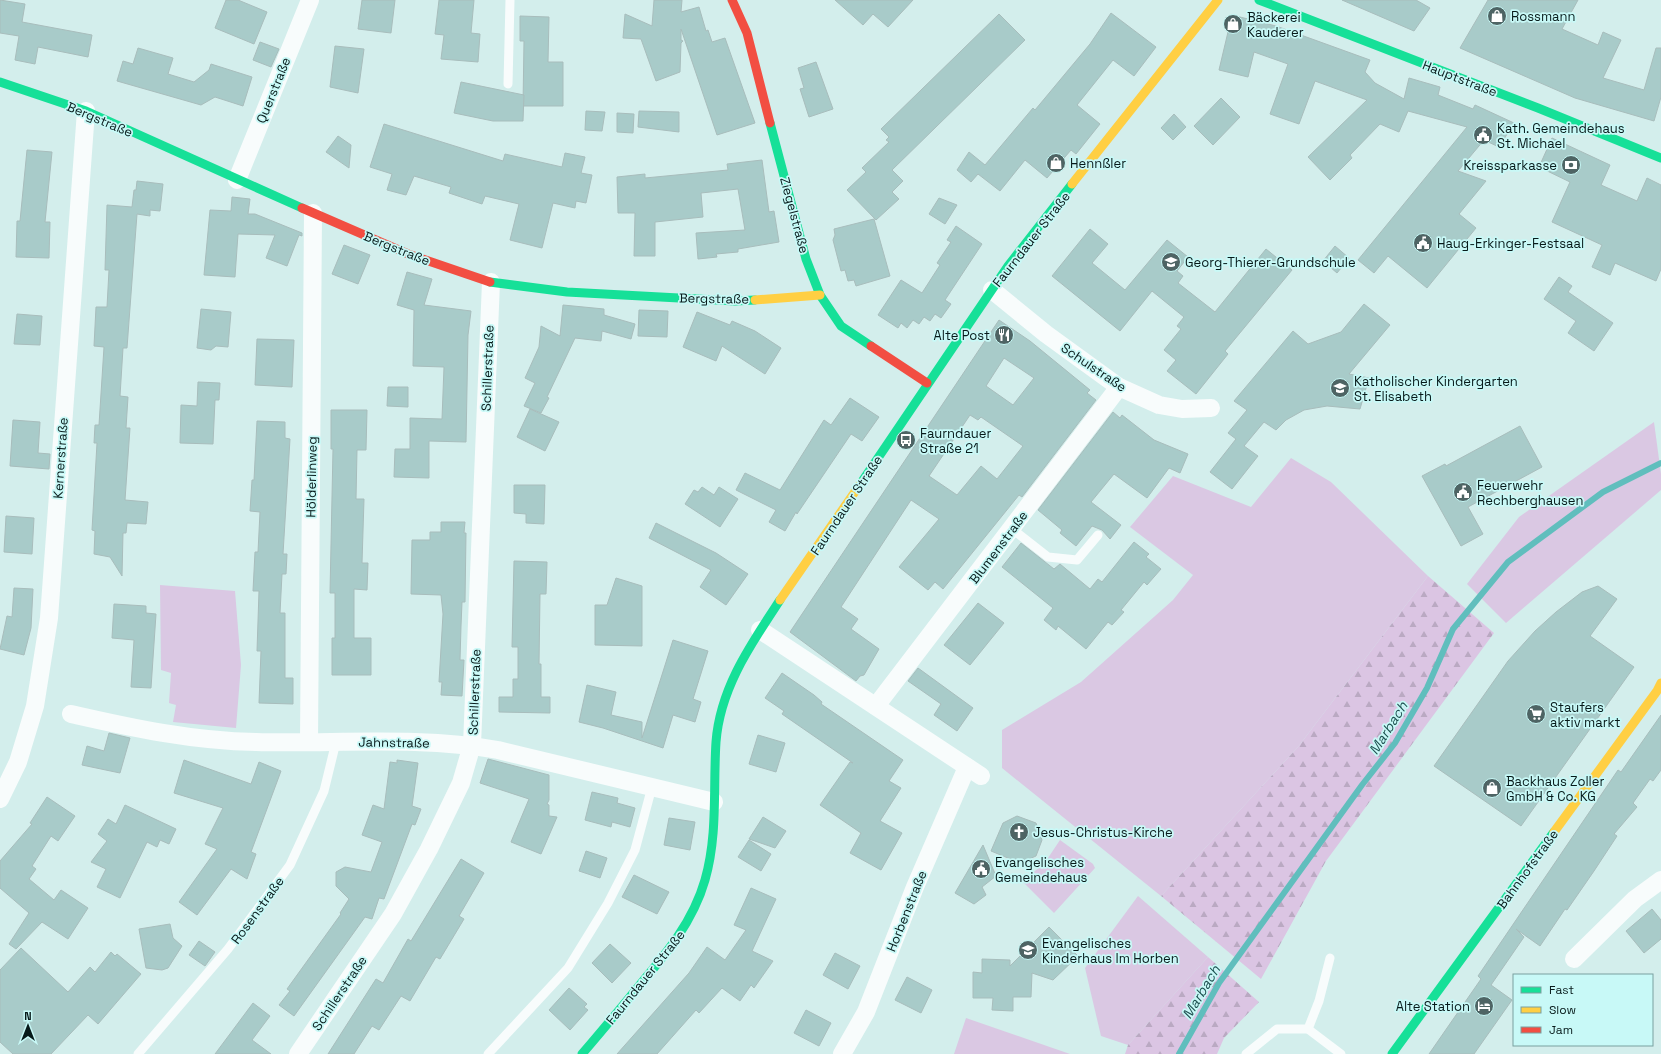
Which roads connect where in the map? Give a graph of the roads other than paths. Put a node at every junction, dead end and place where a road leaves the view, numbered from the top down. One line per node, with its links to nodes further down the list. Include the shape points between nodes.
1 (310, 0): 10 (street, Querstraße)
2 (510, 0): 7 (lane)
3 (732, 0): 14 (street, Ziegelstraße, via 747,33 806,260)
4 (1218, 0): 13 (street, Faurndauer Straße, via 1022,247)
5 (1259, 0): 9 (street, Hauptstraße)
6 (0, 82): 8 (street, Bergstraße)
7 (508, 84)
8 (86, 111): 10 (street, Bergstraße); 28 (street, Kernerstraße, via 49,618 35,706 18,762)
9 (1661, 158)
10 (237, 180): 11 (street, Bergstraße)
11 (313, 213): 12 (street, Bergstraße, via 408,254); 24 (street, Hölderlinweg)
12 (491, 282): 14 (street, Bergstraße, via 567,292 735,301); 26 (street, Schillerstraße)
13 (992, 290): 15 (street, Faurndauer Straße); 16 (street, Schulstraße, via 1046,334)
14 (820, 296): 15 (street, Ziegelstraße, via 841,326)
15 (927, 383): 20 (street, Faurndauer Straße)
16 (1119, 387): 17 (street, Schulstraße, via 1159,404 1182,409); 18 (street, Blumenstraße)
17 (1211, 408)
18 (1012, 528): 19 (lane, via 1048,557 1077,560); 22 (street, Blumenstraße)
19 (1098, 535)
20 (760, 630): 22 (street, Horbenstraße); 29 (street, Faurndauer Straße, via 746,651 726,693 716,740)
21 (1661, 684): 41 (street, Bahnhofstraße)
22 (876, 706): 38 (street, Horbenstraße, via 974,771 915,887 866,1012)
23 (71, 714): 24 (street, Jahnstraße, via 142,730 206,739 255,742)
24 (309, 741): 25 (street, Jahnstraße)
25 (336, 742): 26 (street, Jahnstraße); 34 (lane, Rosenstraße, via 324,790 290,865 228,949)
26 (472, 745): 27 (street, Jahnstraße); 35 (street, Schillerstraße, via 461,783 430,849 393,914)
27 (652, 787): 29 (street, Jahnstraße); 36 (lane, via 635,850 608,903 568,968)
28 (0, 799)
29 (714, 802): 37 (street, Faurndauer Straße, via 713,838 705,880 692,915 670,949)
30 (1661, 880): 32 (street, via 1635,899)
31 (1330, 958): 33 (lane, via 1319,1001)
32 (1574, 960)
33 (1308, 1029): 39 (lane, via 1277,1029); 40 (lane)
34 (138, 1054)
35 (299, 1054)
36 (488, 1054)
37 (582, 1054)
38 (842, 1054)
39 (1246, 1054)
40 (1342, 1054)
41 (1392, 1054)

